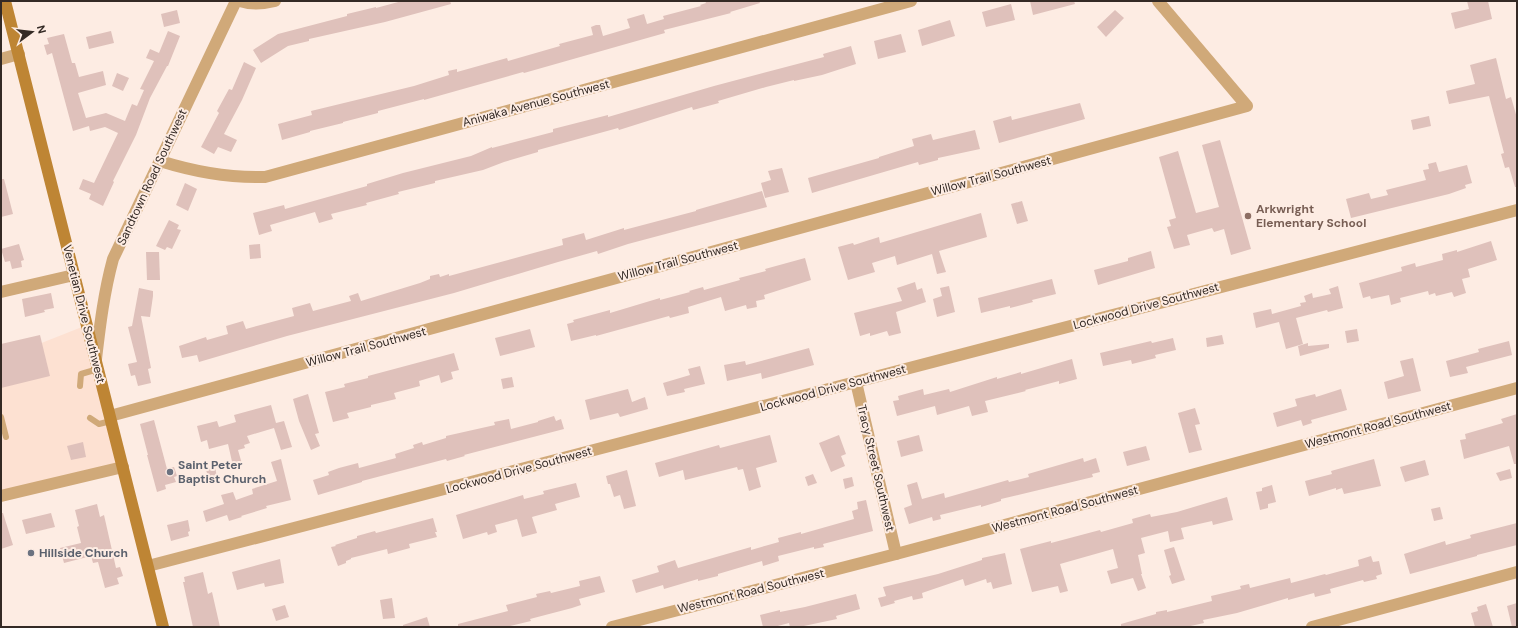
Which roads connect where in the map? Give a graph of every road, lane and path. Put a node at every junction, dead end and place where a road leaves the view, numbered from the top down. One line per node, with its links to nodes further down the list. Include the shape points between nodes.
1 (5, 1): 7 (street, Venetian Drive Southwest)
2 (236, 1): 9 (street, Sandtown Road Southwest)
3 (240, 1): 4 (street, via 264,4)
4 (275, 1)
5 (910, 1): 9 (street, Aniwaka Avenue Southwest, via 265,177 243,178)
6 (1158, 1): 19 (street, Willow Trail Southwest, via 1246,106)
7 (18, 54): 8 (street); 11 (street, Venetian Drive Southwest)
8 (1, 58)
9 (160, 161): 13 (street, Sandtown Road Southwest, via 113,259 101,318)
10 (1517, 210): 14 (street, Lockwood Drive Southwest)
11 (74, 275): 12 (street); 13 (street, Venetian Drive Southwest)
12 (1, 292)
13 (97, 365): 15 (lane, via 81,374); 19 (street, Venetian Drive Southwest)
14 (856, 382): 23 (street, Tracy Street Southwest); 24 (street, Lockwood Drive Southwest)
15 (80, 386)
16 (1517, 388): 23 (street, Westmont Road Southwest)
17 (1, 417): 20 (lane)
18 (90, 418): 19 (lane, via 99,424)
19 (111, 418): 21 (street, Venetian Drive Southwest)
20 (6, 437)
21 (123, 468): 22 (street); 24 (street, Venetian Drive Southwest)
22 (1, 496)
23 (896, 554): 27 (street, Westmont Road Southwest)
24 (148, 566): 26 (street, Venetian Drive Southwest)
25 (1517, 572): 28 (street)
26 (163, 627)
27 (612, 627)
28 (1312, 627)

